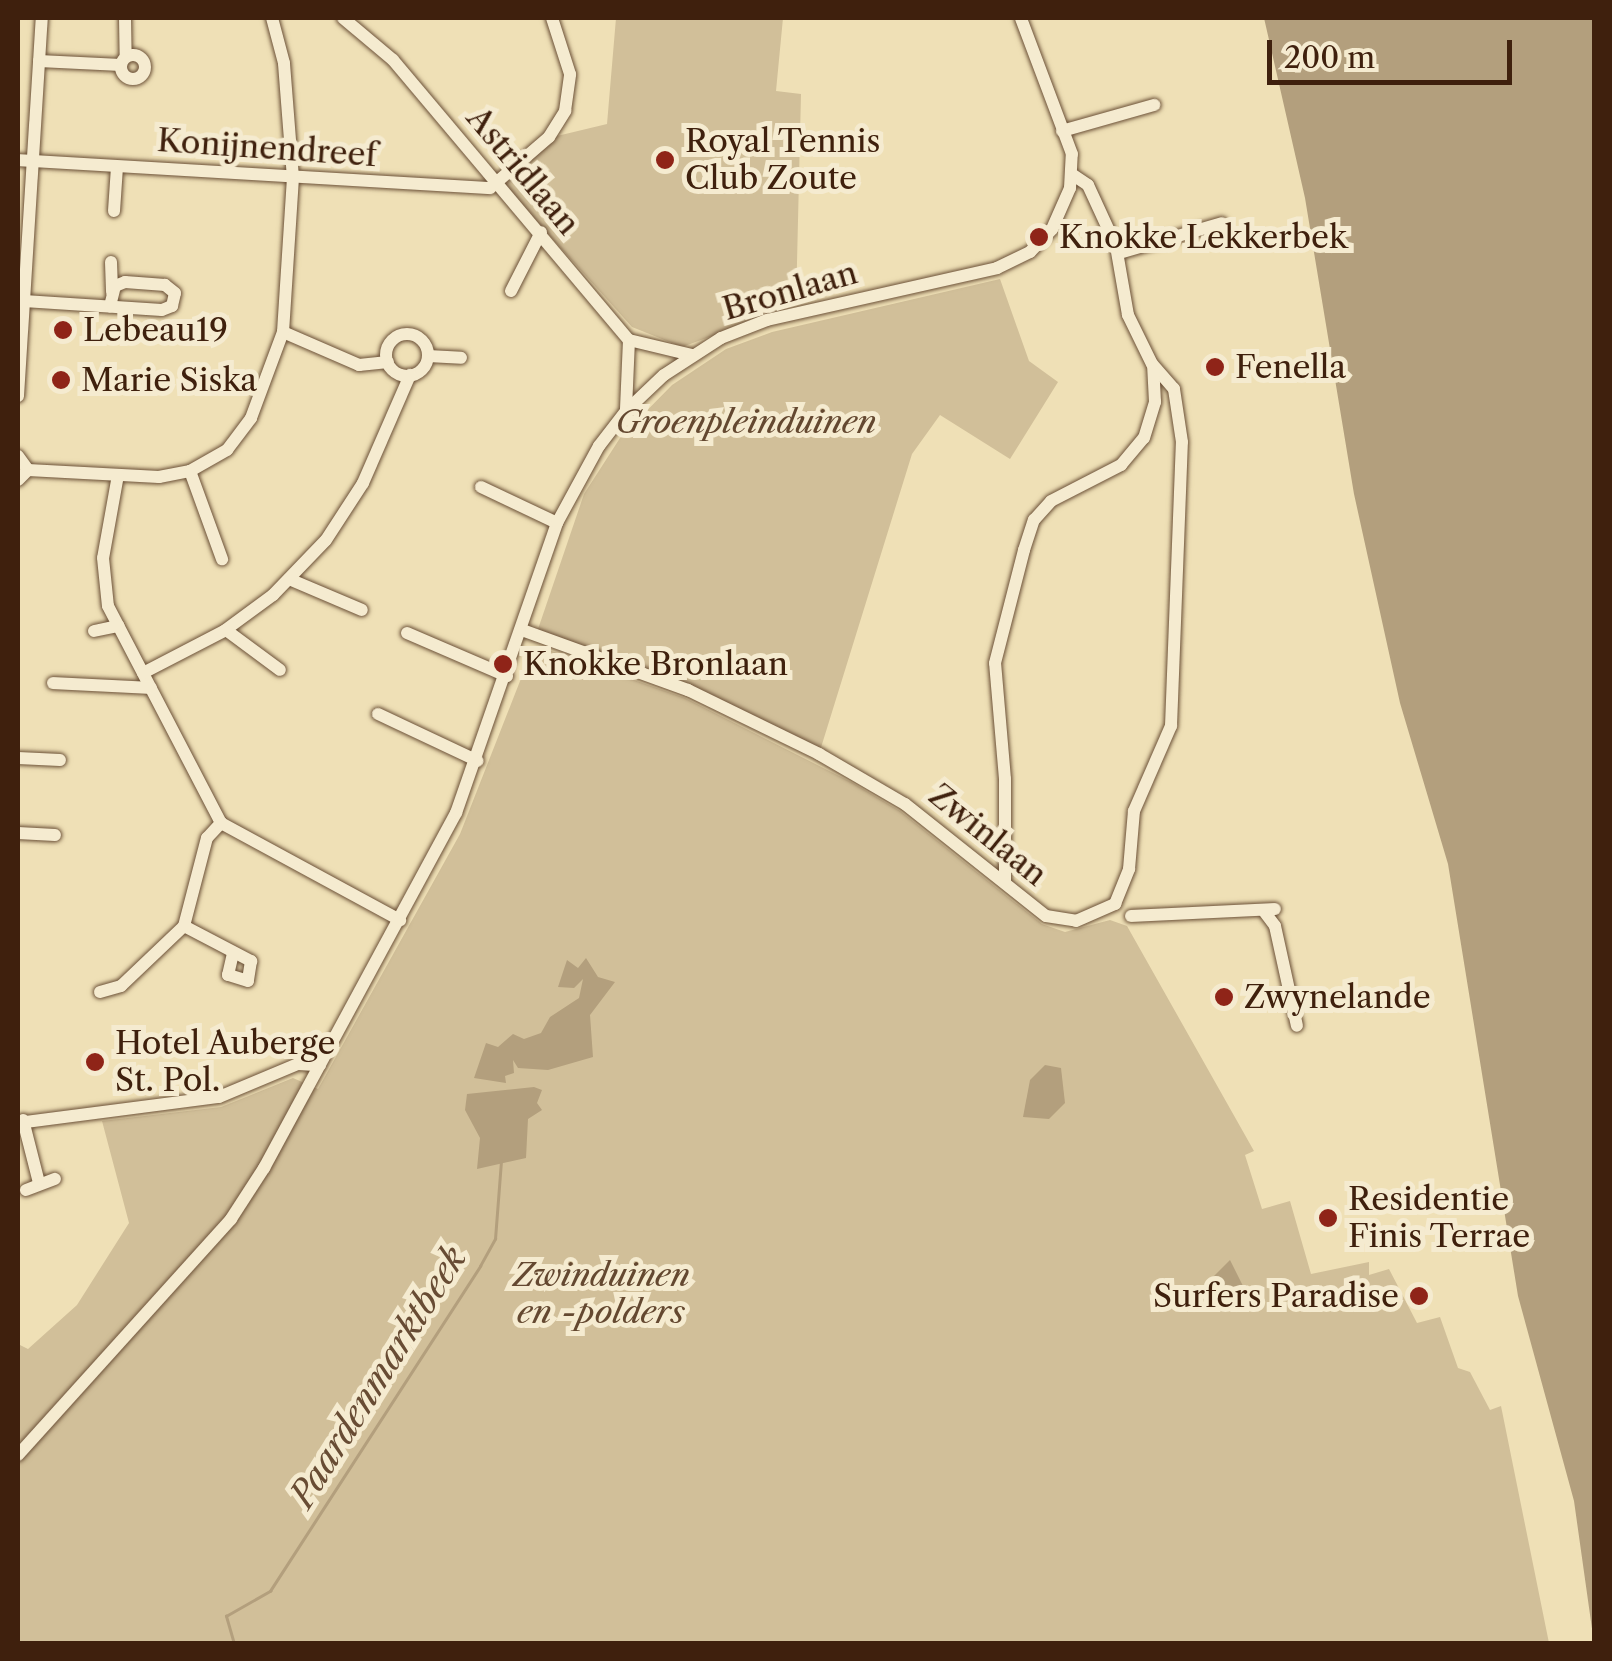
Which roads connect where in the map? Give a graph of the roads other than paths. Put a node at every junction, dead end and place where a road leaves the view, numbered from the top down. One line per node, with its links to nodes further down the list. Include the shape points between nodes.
1 (42, 18): 9 (street)
2 (125, 18): 9 (street, via 123,61)
3 (272, 18): 16 (street, via 284,63)
4 (343, 18): 8 (street)
5 (366, 18): 8 (street)
6 (552, 18): 17 (street, via 570,74 565,111 550,136)
7 (1021, 18): 11 (street)
8 (374, 39): 17 (street, Astridlaan)
9 (39, 61): 13 (street)
10 (1154, 105): 11 (street)
11 (1062, 131): 15 (street)
12 (18, 160): 13 (street, Konijnendreef)
13 (32, 161): 14 (street, Konijnendreef); 24 (street)
14 (117, 166): 16 (street, Konijnendreef); 18 (street)
15 (1072, 175): 21 (street, via 1088,185); 27 (street, Bronlaan, via 1052,229 1013,262 767,320)
16 (292, 178): 17 (street, Konijnendreef, via 482,189); 25 (street)
17 (497, 183): 20 (street, Astridlaan)
18 (114, 211)
19 (1222, 223): 21 (street)
20 (540, 232): 23 (street); 26 (street, Astridlaan)
21 (1119, 253): 31 (street, via 1123,300)
22 (111, 262): 24 (street, via 111,299)
23 (511, 291)
24 (24, 301): 33 (street)
25 (283, 332): 30 (street, via 359,365); 38 (street, via 250,418 228,450)
26 (629, 340): 27 (street); 36 (street)
27 (692, 355): 36 (street, Bronlaan)
28 (428, 356): 29 (street); 30 (street, via 420,338 401,334 390,342); 32 (street)
29 (461, 358)
30 (388, 362): 32 (street)
31 (1152, 364): 34 (street); 35 (street)
32 (410, 375): 44 (street, via 349,509)
33 (18, 396)
34 (1178, 401): 35 (street); 63 (street, Zwinlaan, via 1183,464 1171,726 1134,811 1126,886 1107,910 1065,922 1034,909)
35 (1155, 402): 63 (street, via 1134,452 1051,500 1034,520 1024,550 994,664 1006,778)
36 (626, 410): 42 (street, Bronlaan, via 598,446)
37 (18, 457): 39 (street)
38 (190, 471): 40 (street); 43 (street)
39 (23, 475): 40 (street)
40 (118, 475): 46 (street, via 103,566)
41 (482, 488): 42 (street)
42 (557, 523): 48 (street, Bronlaan)
43 (222, 558)
44 (288, 579): 45 (street); 47 (street)
45 (362, 610)
46 (118, 626): 49 (street); 52 (street)
47 (226, 630): 51 (street); 52 (street)
48 (522, 630): 53 (street, Bronlaan); 63 (street, Zwinlaan, via 688,690 819,754 905,804)
49 (94, 631)
50 (406, 633): 53 (street)
51 (280, 670)
52 (143, 673): 55 (street)
53 (507, 676): 59 (street, Bronlaan)
54 (53, 682): 55 (street)
55 (151, 688): 60 (street)
56 (378, 714): 59 (street)
57 (18, 758): 58 (street)
58 (60, 760)
59 (478, 761): 65 (street, Bronlaan)
60 (221, 823): 65 (street); 66 (street, via 208,838)
61 (18, 833): 62 (street)
62 (55, 835)
63 (1005, 882)
64 (1132, 916): 69 (street, via 1269,909)
65 (400, 920): 70 (street, Bronlaan)
66 (184, 926): 67 (street); 68 (street, via 121,986)
67 (233, 954)
68 (100, 992)
69 (1297, 1026)
70 (320, 1065): 71 (street, via 298,1064 219,1097); 75 (street, Bronlaan, via 231,1219)
71 (20, 1121): 73 (street)
72 (55, 1179): 73 (street)
73 (39, 1184): 74 (street)
74 (26, 1190)
75 (18, 1455)

